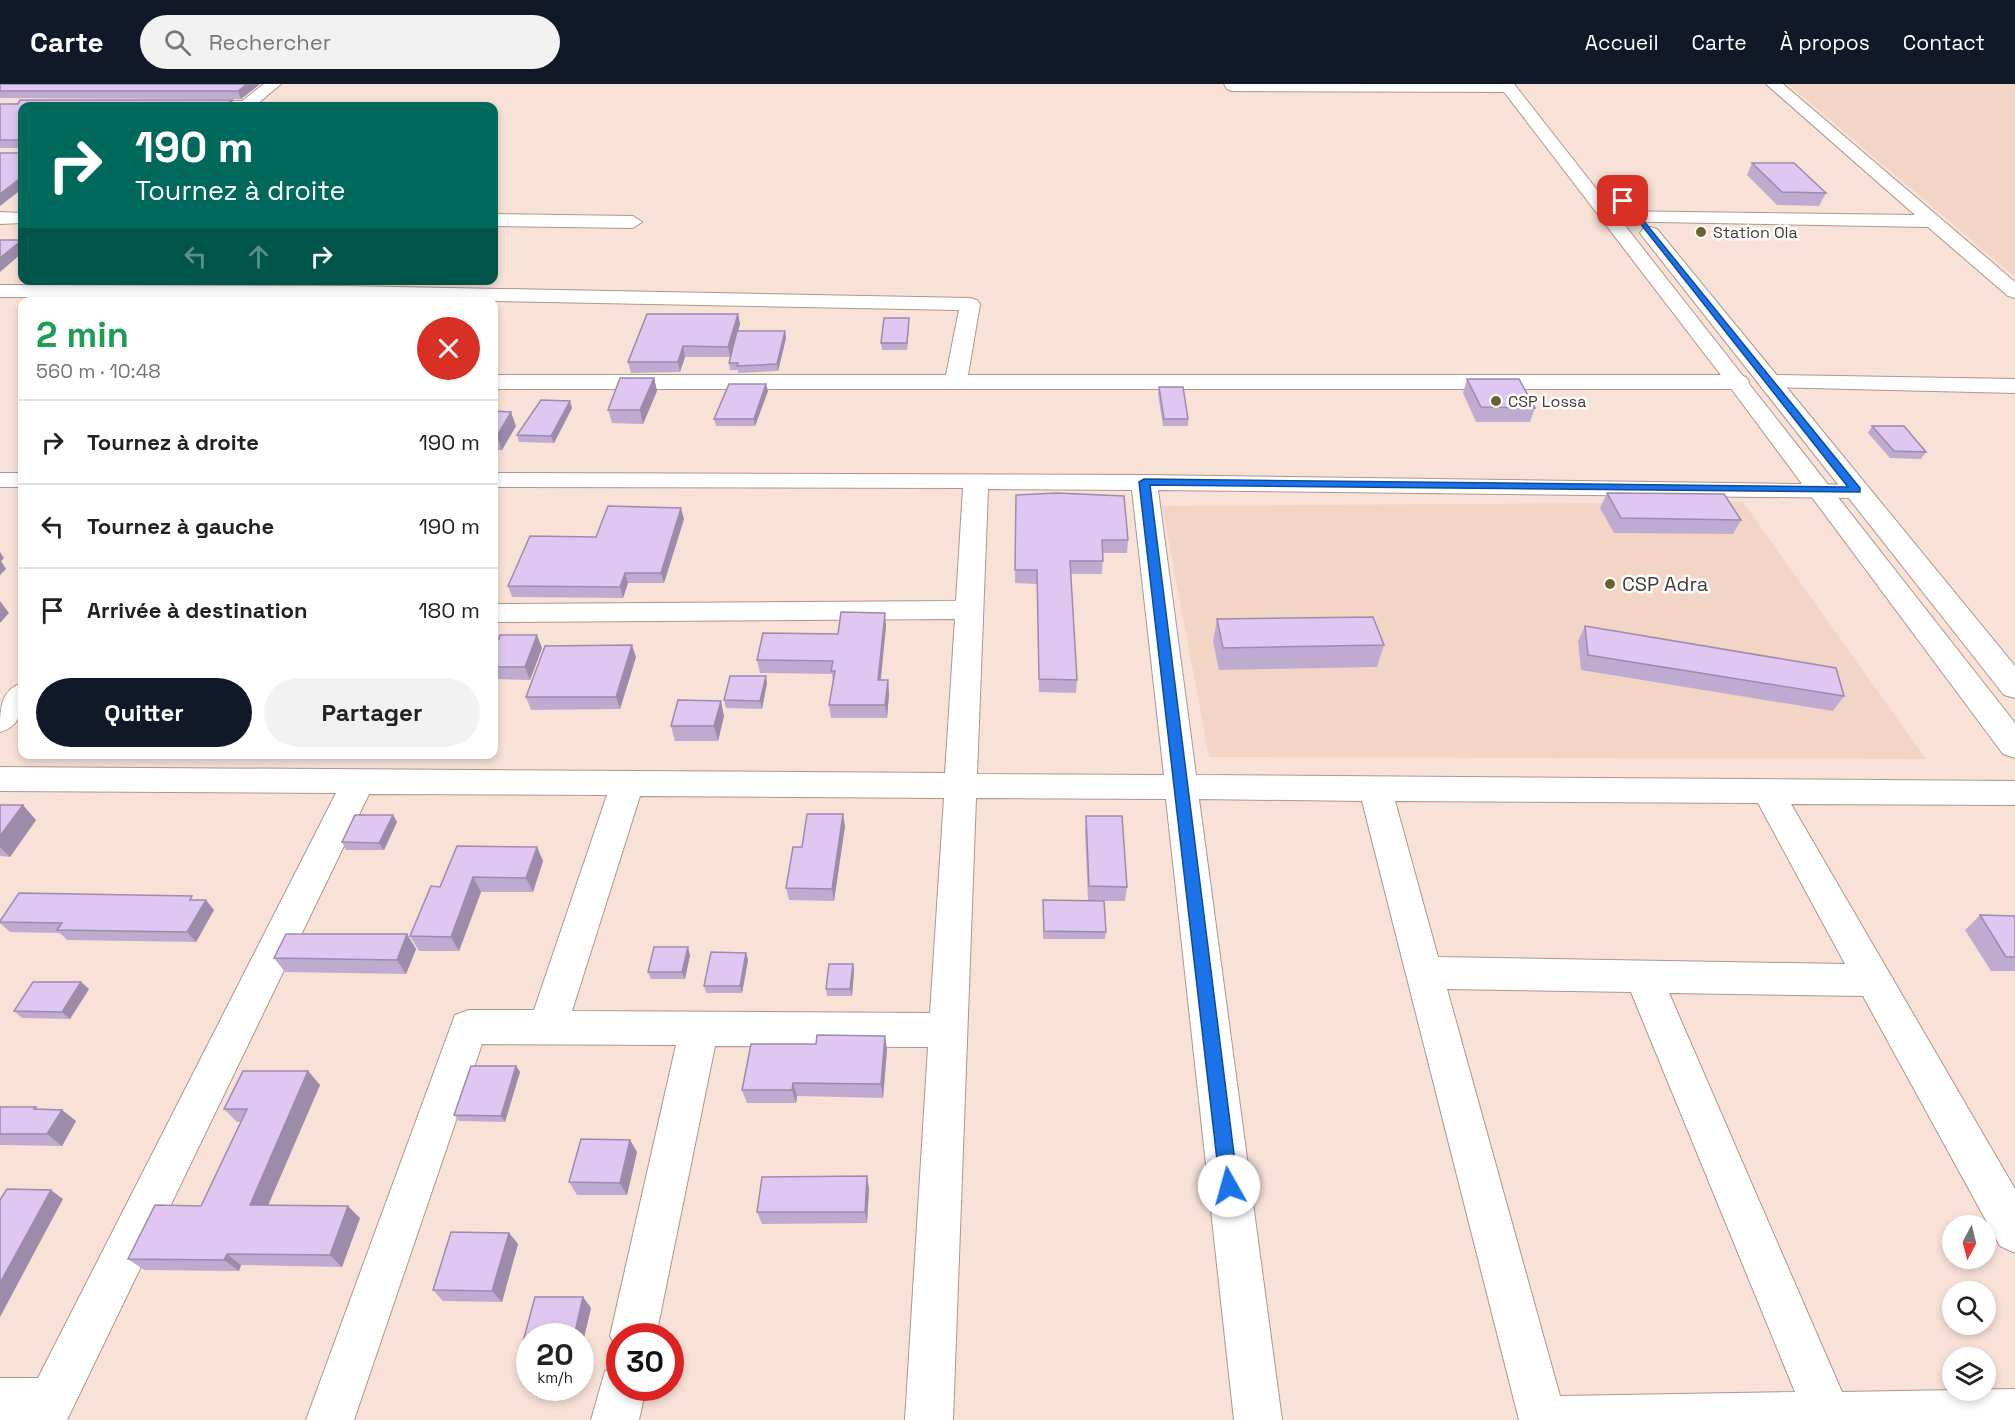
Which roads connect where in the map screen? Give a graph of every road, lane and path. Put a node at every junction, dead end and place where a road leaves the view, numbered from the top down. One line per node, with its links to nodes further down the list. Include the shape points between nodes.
1 (273, 84): 5 (street)
2 (1232, 84): 4 (street)
3 (1774, 84): 11 (street)
4 (1514, 85): 6 (main road); 7 (main road)
5 (251, 102)
6 (1609, 217): 7 (street); 17 (main road)
7 (1637, 217): 11 (street); 18 (main road)
8 (0, 218): 9 (street)
9 (18, 218)
10 (498, 220): 12 (street)
11 (1933, 221): 15 (street)
12 (633, 222)
13 (34, 286): 14 (street); 16 (street)
14 (348, 291): 20 (street, via 970,304)
15 (2015, 292)
16 (2, 301)
17 (1698, 330): 18 (main road); 21 (main road)
18 (1729, 330): 22 (main road)
19 (498, 382): 20 (street)
20 (956, 382): 21 (street)
21 (1738, 382): 27 (main road)
22 (1771, 382): 23 (street); 28 (main road)
23 (2015, 386)
24 (498, 480): 25 (street)
25 (976, 481): 26 (street); 29 (street)
26 (1144, 482): 27 (street); 39 (street)
27 (1819, 490): 28 (street); 34 (main road)
28 (1856, 490): 31 (main road)
29 (969, 610): 30 (street); 38 (street)
30 (498, 613)
31 (2015, 687)
32 (18, 698): 33 (street)
33 (0, 722)
34 (2015, 746)
35 (0, 779): 36 (street)
36 (358, 782): 37 (street); 53 (street)
37 (627, 784): 38 (street); 46 (street)
38 (961, 786): 39 (street); 48 (street)
39 (1181, 788): 40 (street); 59 (street)
40 (1376, 789): 41 (street); 43 (street)
41 (1767, 792): 42 (street); 45 (street)
42 (2015, 793)
43 (1424, 973): 44 (street); 60 (street)
44 (1643, 976): 45 (street); 55 (street)
45 (1874, 980): 49 (street)
46 (548, 1027): 47 (street); 56 (street, via 469,1027)
47 (699, 1028): 48 (street); 50 (street)
48 (948, 1030): 58 (street)
49 (2015, 1231)
50 (636, 1323)
51 (619, 1401): 57 (street)
52 (0, 1402): 53 (street)
53 (46, 1411)
54 (2015, 1413): 55 (street)
55 (1828, 1416): 60 (street)
56 (330, 1420)
57 (615, 1420)
58 (929, 1420)
59 (1258, 1420)
60 (1543, 1420)

